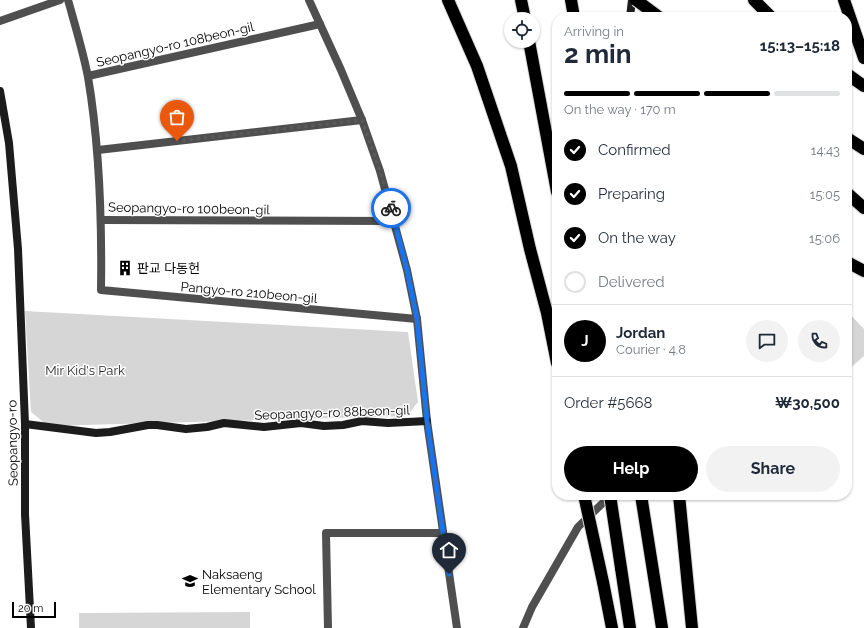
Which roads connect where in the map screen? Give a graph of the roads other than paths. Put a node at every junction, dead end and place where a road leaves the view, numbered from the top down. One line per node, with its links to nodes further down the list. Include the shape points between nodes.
1 (60, 0): 19 (street)
2 (68, 0): 24 (street, Seopangyo-ro 108beon-gil)
3 (308, 0): 21 (street)
4 (448, 0): 40 (highway, via 477,66 511,166)
5 (521, 0): 12 (highway)
6 (571, 0): 13 (highway)
7 (632, 0): 14 (street)
8 (636, 0): 16 (highway, bridge)
9 (642, 0): 15 (highway)
10 (754, 0): 17 (highway)
11 (844, 0): 18 (highway)
12 (524, 12)
13 (573, 12)
14 (631, 12)
15 (644, 12)
16 (652, 12)
17 (766, 12)
18 (848, 12)
19 (0, 21)
20 (852, 23): 23 (highway)
21 (320, 24): 24 (street, Seopangyo-ro 108beon-gil); 28 (street)
22 (530, 48): 32 (highway)
23 (864, 58)
24 (88, 76): 31 (street, Seopangyo-ro 100beon-gil)
25 (852, 78): 26 (highway)
26 (864, 86)
27 (0, 91): 42 (street, Seopangyo-ro, via 9,143 15,204)
28 (362, 120): 31 (street); 36 (street)
29 (852, 141): 30 (highway)
30 (864, 149)
31 (98, 150): 35 (street, Seopangyo-ro 100beon-gil)
32 (552, 165)
33 (852, 197): 34 (highway)
34 (864, 208)
35 (102, 220): 36 (street, Seopangyo-ro 100beon-gil); 39 (street, Pangyo-ro 210beon-gil, via 101,290)
36 (394, 221): 39 (street)
37 (852, 265): 38 (highway)
38 (864, 271)
39 (417, 319): 41 (street)
40 (552, 338)
41 (427, 421): 42 (street, Seopangyo-ro 88beon-gil, via 362,421 324,426 301,423 264,427 224,423 207,428 186,429 148,425 96,433); 48 (street)
42 (25, 424): 49 (street, Seopangyo-ro, via 25,514)
43 (585, 500): 53 (highway, bridge)
44 (606, 500): 52 (street, via 578,527 532,607)
45 (612, 500): 54 (highway, bridge)
46 (642, 500): 55 (highway)
47 (679, 500): 56 (highway)
48 (443, 533): 50 (street, via 326,533); 51 (street)
49 (31, 628)
50 (328, 628)
51 (458, 628)
52 (523, 628)
53 (612, 628)
54 (630, 628)
55 (662, 628)
56 (692, 628)

